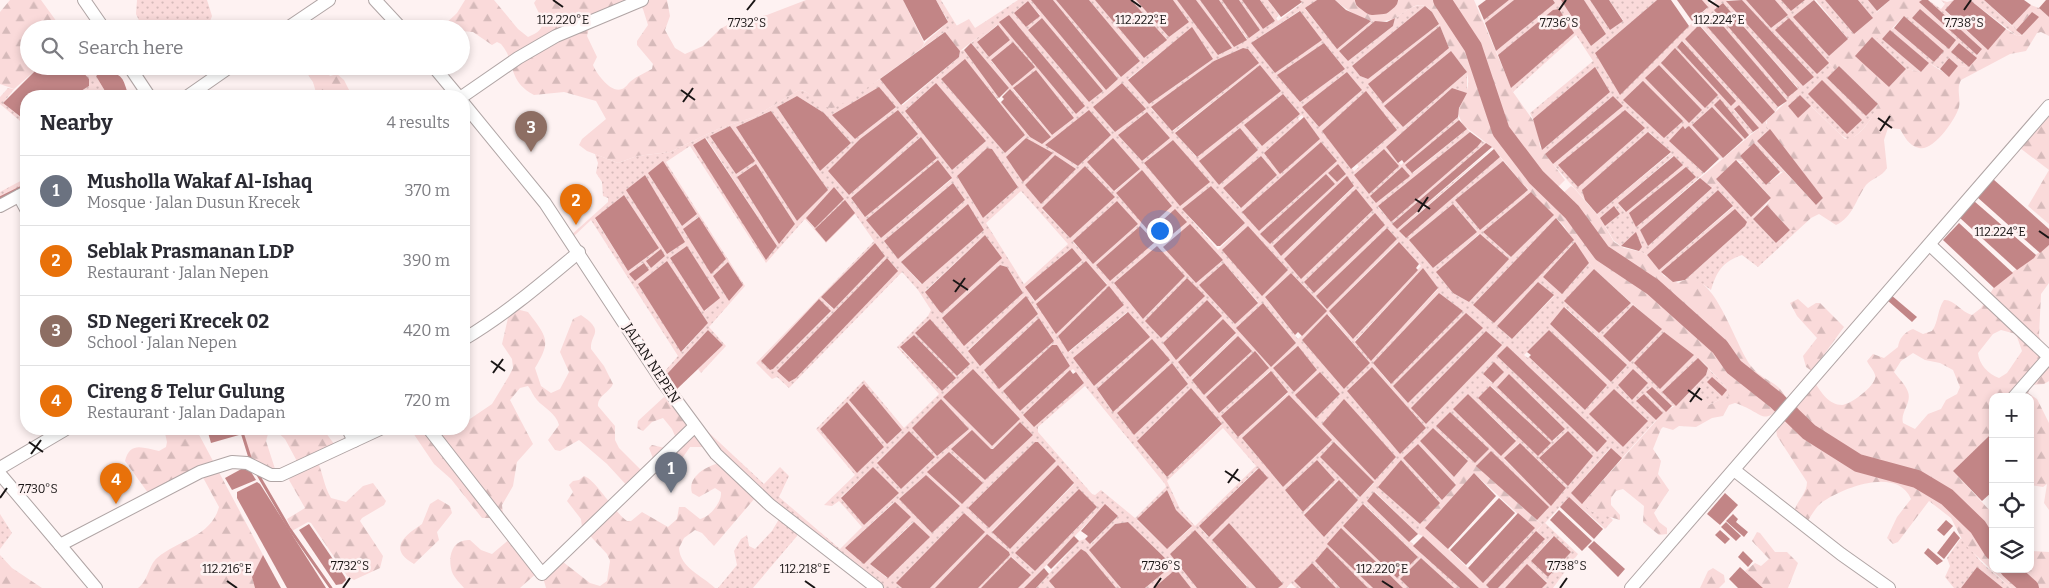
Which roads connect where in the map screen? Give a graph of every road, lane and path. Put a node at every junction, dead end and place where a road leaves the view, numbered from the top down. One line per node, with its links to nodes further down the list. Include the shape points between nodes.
1 (84, 0): 5 (street)
2 (329, 0): 6 (street)
3 (375, 0): 7 (street)
4 (642, 0): 14 (street, via 556,36)
5 (98, 20)
6 (299, 20)
7 (394, 20)
8 (135, 75): 11 (street)
9 (218, 75): 12 (street)
10 (440, 75): 13 (street)
11 (145, 90)
12 (197, 90)
13 (453, 90)
14 (470, 91)
15 (2049, 106): 19 (street)
16 (470, 111): 20 (street, JALAN NEPEN, via 545,203)
17 (20, 195): 18 (street)
18 (0, 206)
19 (1930, 245): 22 (street); 31 (street)
20 (579, 252): 21 (street, via 531,293); 24 (street, JALAN NEPEN)
21 (470, 334)
22 (2049, 357): 23 (street)
23 (2018, 393)
24 (694, 427): 28 (street, via 542,574); 35 (street, JALAN NEPEN, via 716,454 770,505)
25 (56, 435): 30 (street)
26 (351, 435): 29 (street)
27 (366, 435): 29 (street)
28 (434, 435)
29 (354, 440): 33 (street, via 281,475 271,475 252,465 232,462 200,472)
30 (0, 468)
31 (1734, 470): 36 (street); 37 (street)
32 (0, 474): 33 (street)
33 (60, 544): 34 (street)
34 (96, 588)
35 (877, 588)
36 (1631, 588)
37 (1889, 588)

